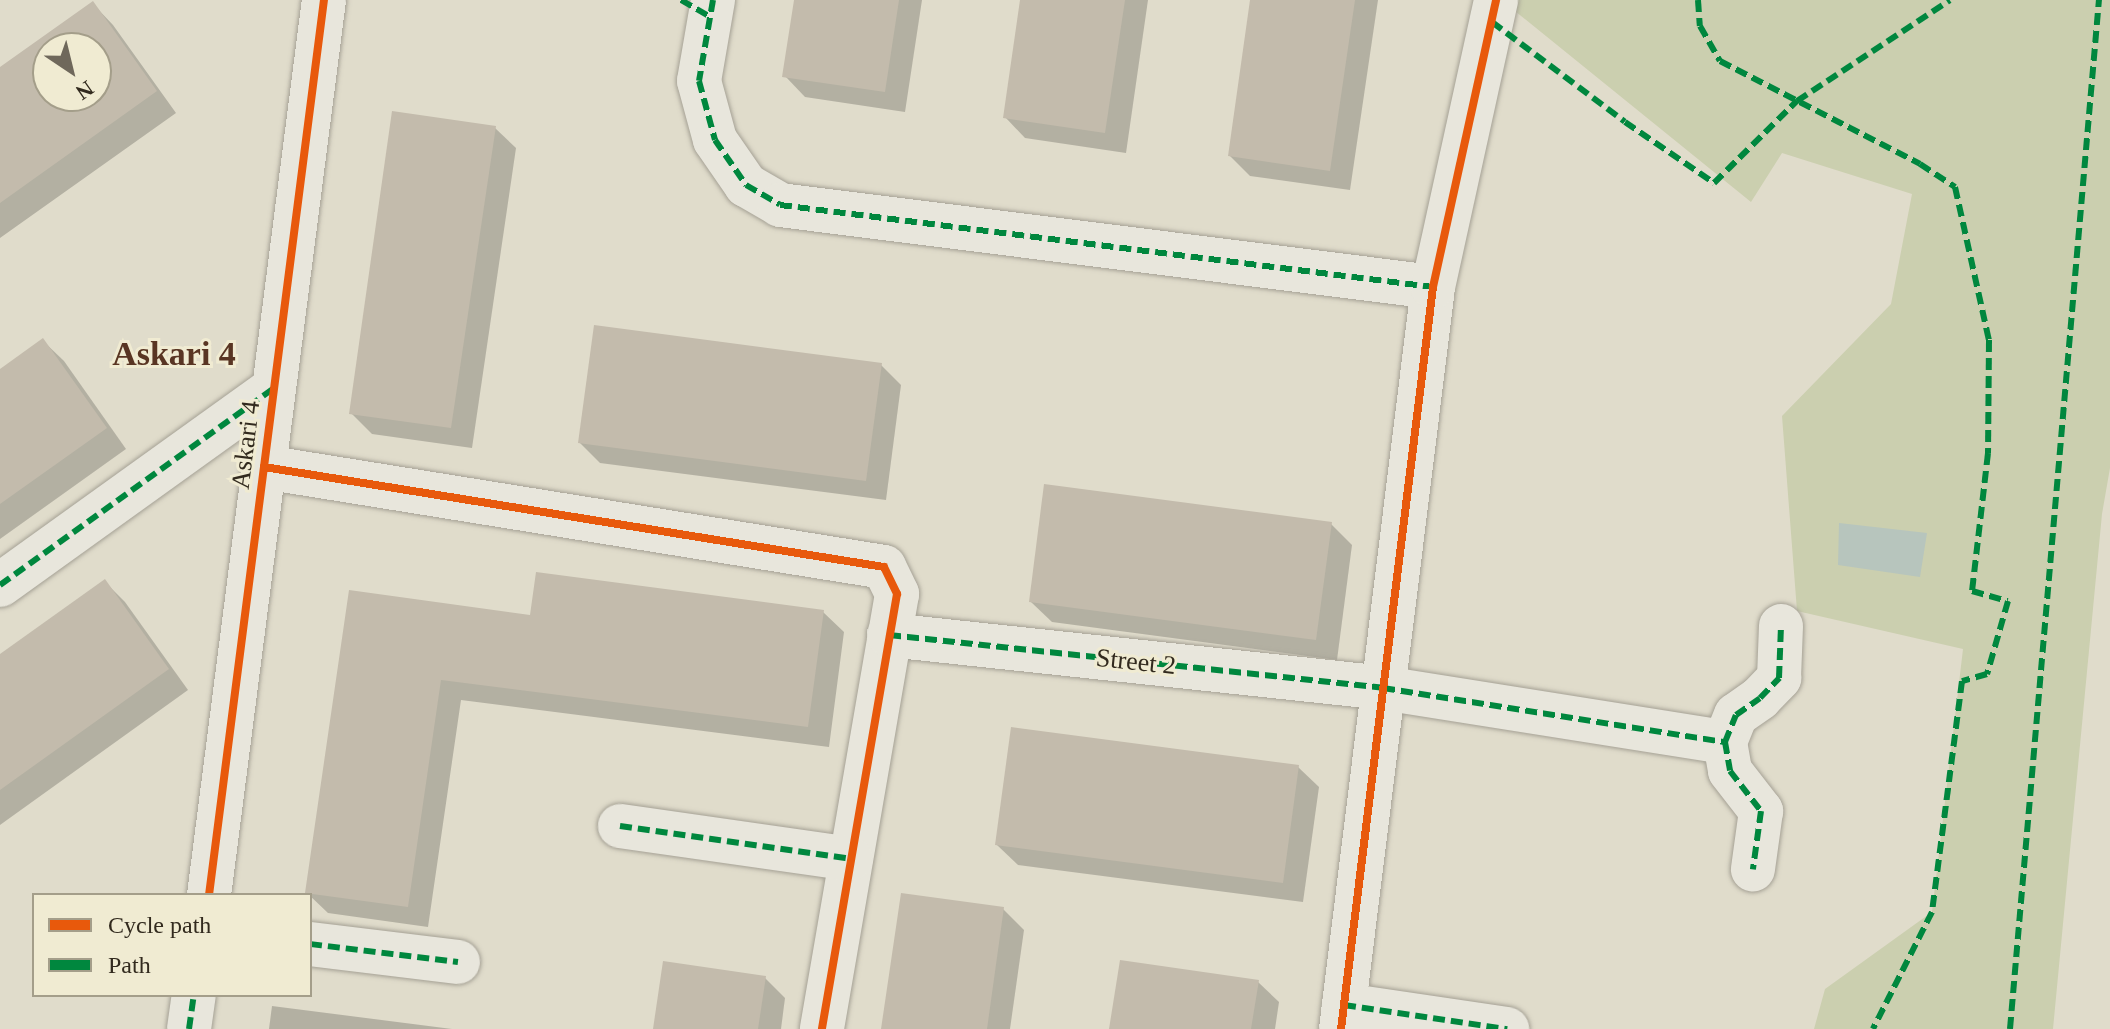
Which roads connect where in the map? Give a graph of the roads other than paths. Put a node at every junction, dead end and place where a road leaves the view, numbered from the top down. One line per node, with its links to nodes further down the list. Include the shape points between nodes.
1 (324, 0): 5 (street, Askari 4)
2 (1496, 0): 4 (street)
3 (702, 6): 4 (street, via 699,81 715,140 746,185 780,205)
4 (1433, 287): 10 (street)
5 (273, 389): 6 (street, Askari 4); 7 (street, Askari 4)
6 (264, 467): 9 (street, via 884,567 897,594); 15 (street, Askari 4)
7 (0, 585)
8 (1781, 626): 11 (street, via 1779,678 1736,715)
9 (889, 635): 10 (street, Street 2); 13 (street)
10 (1383, 688): 11 (street, Street 2); 19 (street)
11 (1725, 742): 14 (street, via 1730,771 1761,811)
12 (620, 826): 13 (street)
13 (851, 859): 21 (street)
14 (1753, 869)
15 (209, 893)
16 (312, 944): 17 (street)
17 (458, 962)
18 (194, 997): 20 (street)
19 (1343, 1017): 22 (street)
20 (189, 1029)
21 (822, 1029)
22 (1507, 1029)

